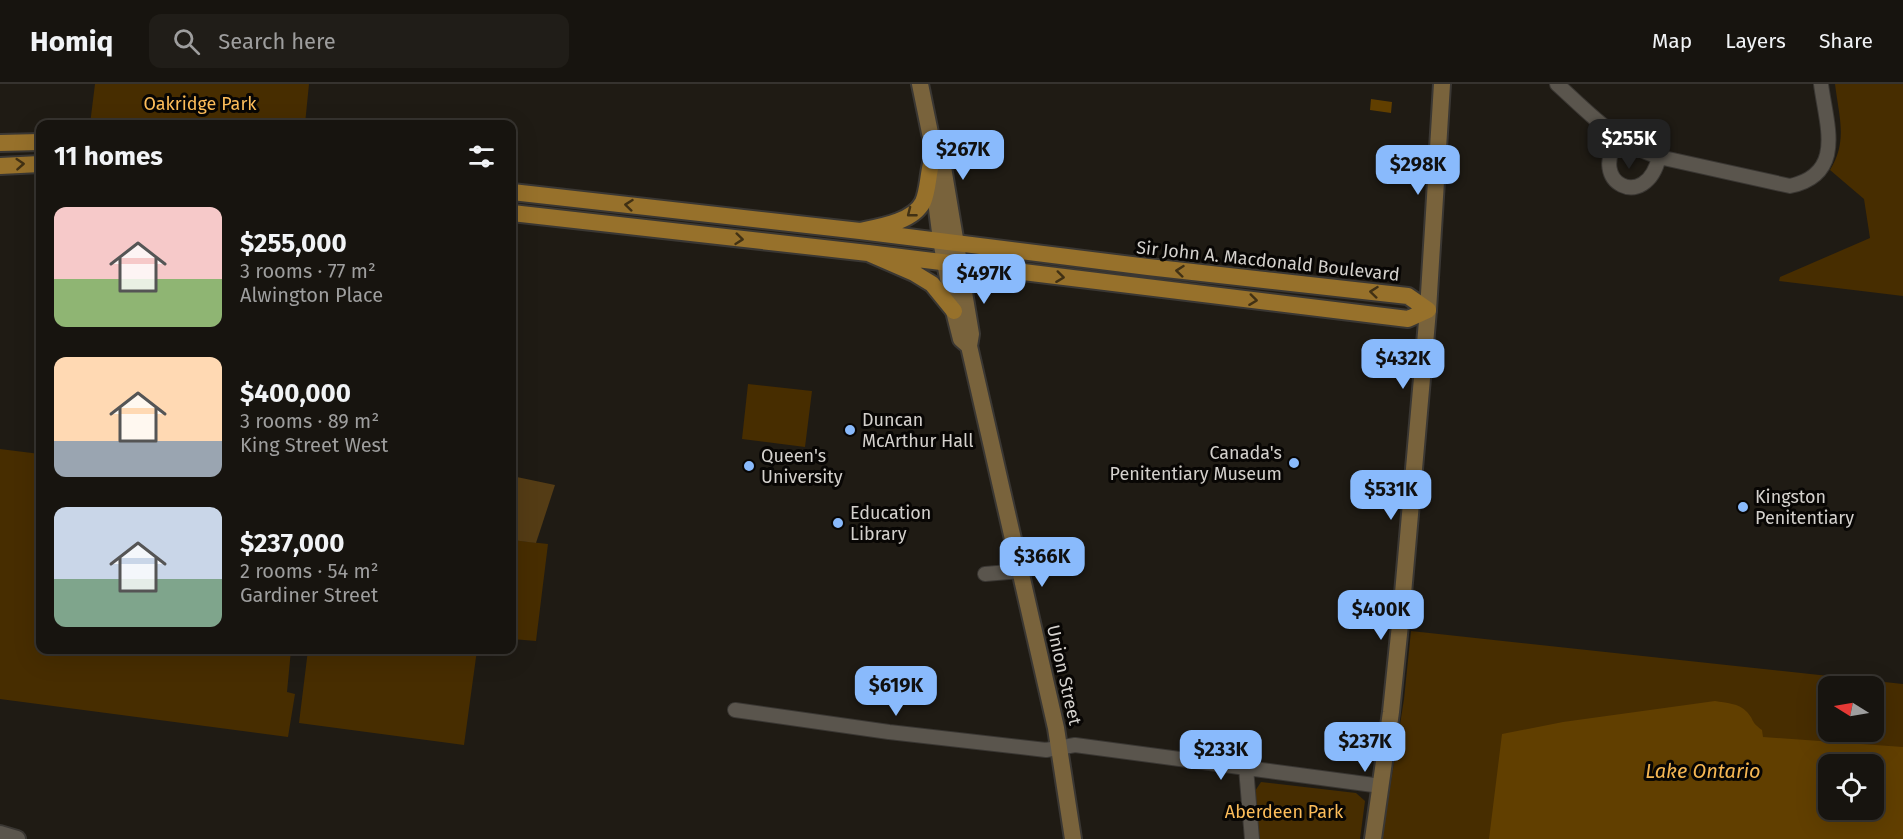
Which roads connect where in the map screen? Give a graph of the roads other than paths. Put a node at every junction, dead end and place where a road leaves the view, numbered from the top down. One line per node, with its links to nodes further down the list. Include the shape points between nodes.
1 (920, 84): 7 (main road, Union Street)
2 (1442, 84): 21 (main road)
3 (1557, 84): 6 (street)
4 (1577, 84): 6 (street)
5 (1821, 84): 11 (street, via 1830,148 1820,171 1810,179 1790,186)
6 (1575, 100): 8 (street)
7 (930, 133): 13 (main road, Union Street); 18 (main road, Union Street, via 942,160)
8 (1619, 139): 11 (street); 11 (street, via 1608,161 1611,175 1620,184 1644,184 1654,175)
9 (0, 142): 10 (main road)
10 (36, 142)
11 (1659, 157)
12 (36, 164): 14 (main road, one-way to 12)
13 (931, 164): 17 (main road, one-way to 17, via 923,202 917,208 897,223); 18 (main road, Union Street)
14 (0, 166)
15 (516, 192): 17 (main road, Sir John A. Macdonald Boulevard, one-way to 15)
16 (516, 213): 19 (main road, one-way to 19)
17 (860, 231): 18 (main road, Sir John A. Macdonald Boulevard)
18 (949, 241): 20 (main road, Union Street); 21 (main road, Sir John A. Macdonald Boulevard, one-way to 18, via 1408,296)
19 (868, 253): 20 (main road); 22 (main road, via 932,284)
20 (953, 263): 21 (main road, one-way to 21, via 1408,319); 22 (main road, Union Street); 23 (main road, Union Street, via 971,334)
21 (1428, 310): 29 (main road, via 1402,605)
22 (954, 311): 23 (main road, Union Street, via 961,339)
23 (969, 346): 24 (main road, Union Street)
24 (1020, 571): 25 (street); 27 (main road, Union Street)
25 (985, 574)
26 (735, 710): 27 (street, via 1024,748)
27 (1060, 747): 28 (street, via 1075,745); 32 (main road, Union Street)
28 (1246, 768): 29 (street); 33 (street)
29 (1381, 786): 34 (main road)
30 (0, 834): 31 (street)
31 (17, 839)
32 (1073, 839)
33 (1252, 839)
34 (1373, 839)

